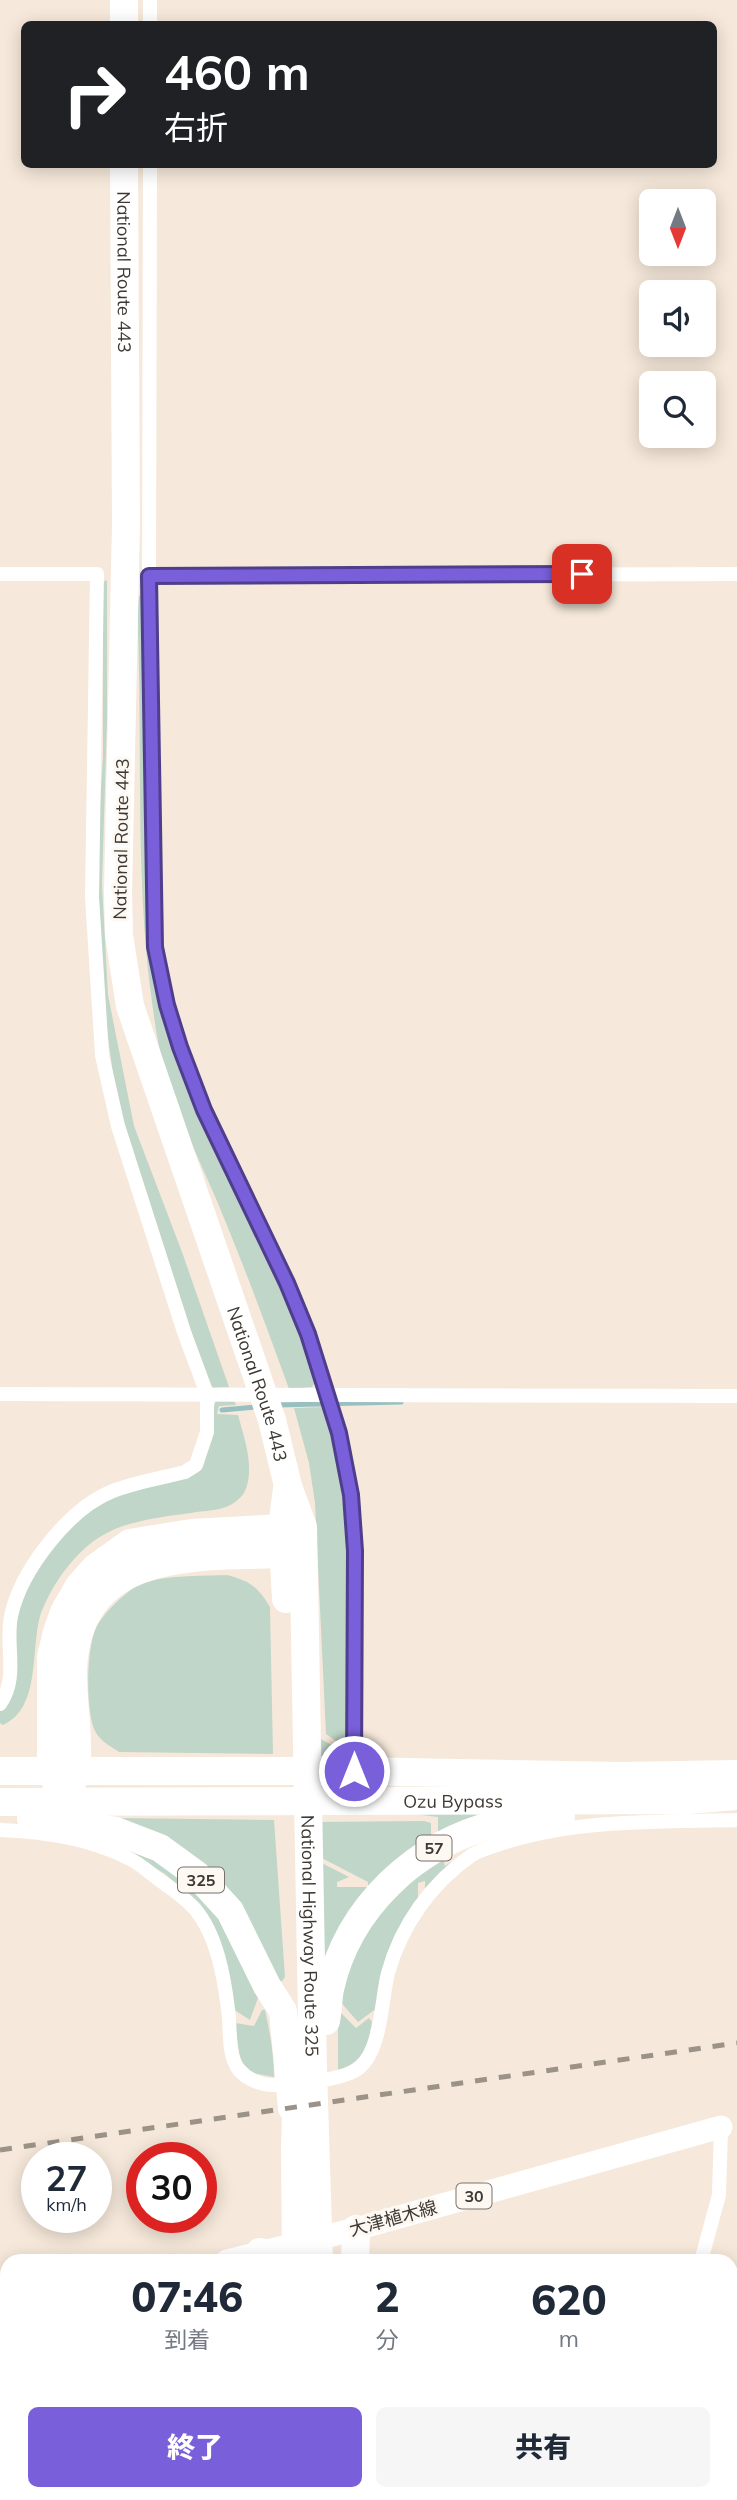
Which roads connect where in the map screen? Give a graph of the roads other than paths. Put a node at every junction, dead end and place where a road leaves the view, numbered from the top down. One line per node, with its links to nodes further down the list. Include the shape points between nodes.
1 (124, 0): 3 (highway)
2 (150, 0): 4 (street)
3 (124, 21)
4 (150, 21)
5 (124, 168): 14 (highway, National Route 443, via 126,523 119,935 130,1006 272,1420 288,1486)
6 (150, 168): 9 (street)
7 (0, 574): 11 (street, via 97,574 92,897 102,1055 118,1126)
8 (737, 574): 9 (street)
9 (149, 576): 12 (street, via 153,905 155,947 167,1005 204,1110 287,1283)
10 (0, 1394): 11 (street)
11 (207, 1394): 12 (street); 15 (street, via 208,1432 196,1465 112,1491 73,1517 39,1556 11,1615 10,1684)
12 (328, 1394): 13 (street); 18 (street, via 351,1495 355,1551)
13 (737, 1396)
14 (294, 1541): 17 (highway, via 135,1570 110,1586 85,1614 76,1646); 26 (highway, National Highway Route 325 / 325)
15 (0, 1704)
16 (0, 1770): 17 (highway, Ozu Bypass / 57)
17 (64, 1770): 18 (highway, Ozu Bypass / 57); 22 (highway)
18 (354, 1771): 19 (highway, Ozu Bypass / 57, via 621,1776)
19 (737, 1785): 20 (highway, Ozu Bypass / 57)
20 (688, 1800): 22 (highway, Ozu Bypass / 57); 26 (highway, 57, via 652,1813 498,1823 454,1837 418,1858 366,1910 346,1947)
21 (0, 1802): 22 (highway, Ozu Bypass / 57)
22 (65, 1802)
23 (0, 1816): 26 (highway, 325, via 116,1831 160,1848 197,1875 230,1911 283,2011)
24 (737, 1820): 25 (street, via 580,1827 533,1834 475,1854 434,1888 403,1931 388,1973 376,2043 361,2067 344,2076 270,2085 239,2070 231,2049 220,1963 196,1910 129,1858 71,1838)
25 (0, 1830)
26 (305, 2071): 30 (highway, National Highway Route 325 / 325)
27 (721, 2127): 28 (main road, 大津植木線 / 30); 32 (street, via 719,2195)
28 (356, 2229): 29 (main road, 大津植木線 / 30); 31 (highway)
29 (270, 2254)
30 (312, 2254)
31 (355, 2254)
32 (703, 2254)

